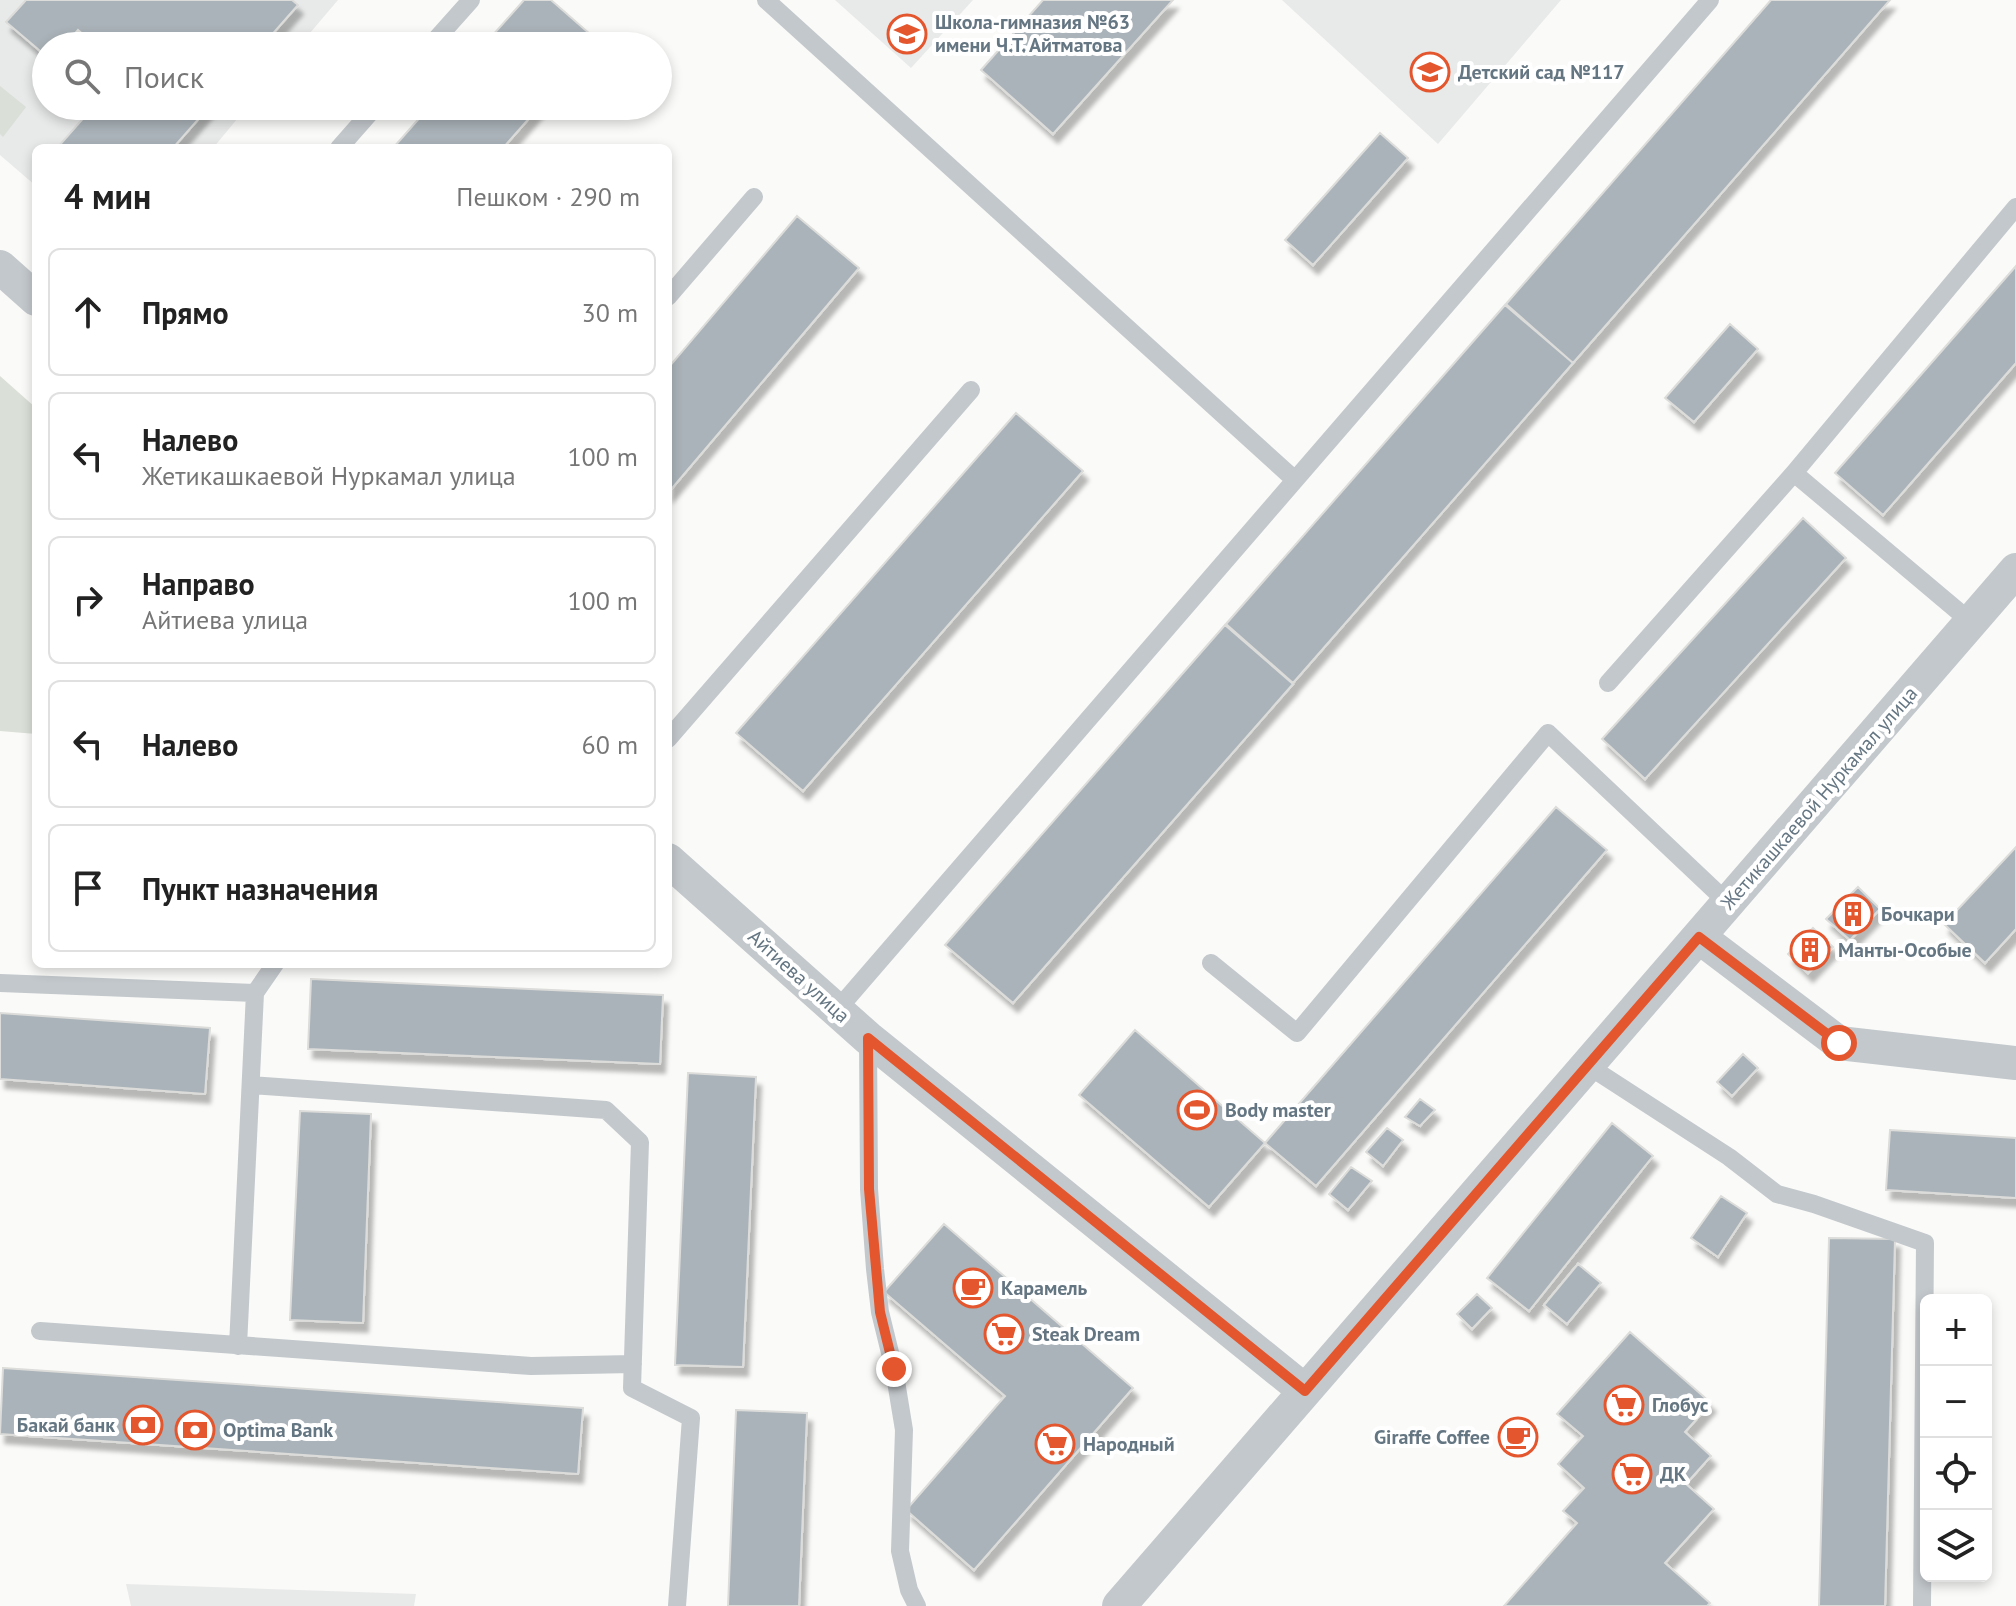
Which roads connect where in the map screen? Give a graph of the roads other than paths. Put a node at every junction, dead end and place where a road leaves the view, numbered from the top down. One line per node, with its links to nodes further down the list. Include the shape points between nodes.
1 (471, 0): 4 (lane)
2 (766, 0): 14 (lane)
3 (1710, 0): 14 (lane)
4 (442, 32)
5 (364, 120): 6 (lane)
6 (343, 144)
7 (754, 197): 10 (lane)
8 (2016, 207): 13 (lane)
9 (0, 267): 11 (street)
10 (672, 292)
11 (32, 295)
12 (971, 390): 18 (lane)
13 (1794, 473): 16 (lane); 17 (lane)
14 (1295, 480): 26 (lane)
15 (2016, 570): 16 (street, Жетикашкаевой Нуркамал улица)
16 (1971, 622): 20 (street, Жетикашкаевой Нуркамал улица)
17 (1608, 683)
18 (672, 734)
19 (672, 864): 26 (street, Айтиева улица)
20 (1728, 903): 21 (street, Жетикашкаевой Нуркамал улица); 22 (lane, via 1548,733 1297,1033)
21 (1699, 937): 28 (street, via 1839,1043); 29 (street, Жетикашкаевой Нуркамал улица)
22 (1211, 963)
23 (272, 968): 25 (lane)
24 (0, 983): 25 (lane)
25 (255, 993): 30 (lane)
26 (837, 1010): 27 (street, Айтиева улица)
27 (868, 1038): 34 (street, Айтиева улица); 36 (lane, via 874,1256 904,1430 900,1551)
28 (2016, 1063)
29 (1587, 1065): 34 (street, Жетикашкаевой Нуркамал улица); 38 (lane, via 1777,1194 1925,1243)
30 (251, 1085): 32 (lane); 33 (lane, via 606,1110 640,1142)
31 (40, 1331): 32 (lane)
32 (238, 1346): 33 (lane, via 531,1366)
33 (633, 1364): 35 (lane, via 632,1388 691,1418)
34 (1305, 1391): 37 (street, Жетикашкаевой Нуркамал улица)
35 (677, 1606)
36 (917, 1606)
37 (1119, 1606)
38 (1922, 1606)

